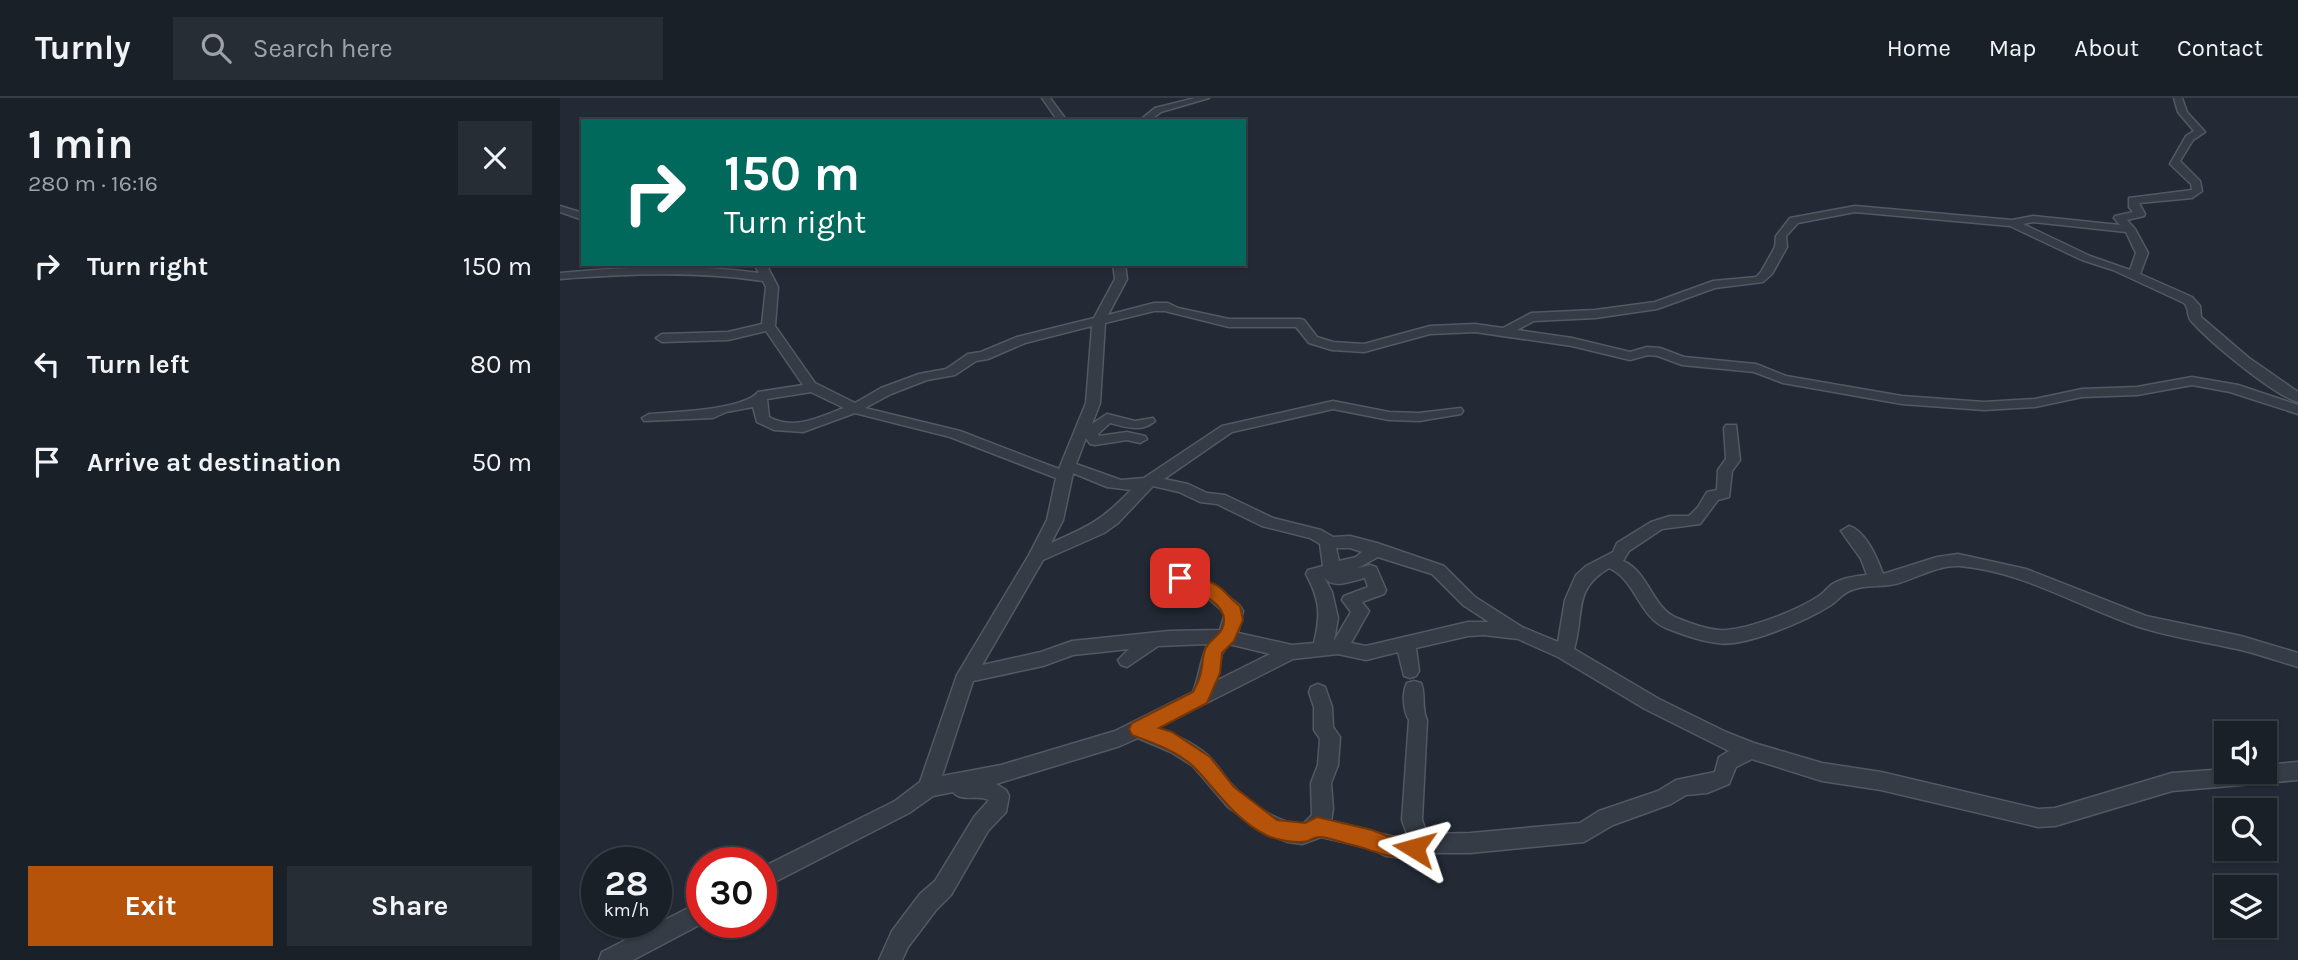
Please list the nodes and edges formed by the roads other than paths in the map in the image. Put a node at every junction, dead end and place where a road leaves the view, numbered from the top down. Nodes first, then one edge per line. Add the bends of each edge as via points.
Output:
1 (1046, 98) edge
2 (1205, 98) edge
3 (2178, 98) edge
4 (1062, 119) edge
5 (1146, 119) edge
6 (560, 209) edge
7 (581, 216) edge
8 (2012, 223) junction
9 (2130, 229) junction
10 (761, 266) edge
11 (1118, 266) edge
12 (560, 276) edge
13 (2134, 276) junction
14 (768, 278) junction
15 (1099, 320) junction
16 (769, 326) junction
17 (1505, 332) junction
18 (662, 338) dead end
19 (810, 386) junction
20 (2298, 398) edge
21 (760, 401) junction
22 (855, 408) junction
23 (2298, 410) edge
24 (1456, 411) dead end
25 (713, 414) junction
26 (649, 418) dead end
27 (1148, 421) dead end
28 (702, 426) dead end
29 (1731, 428) dead end
30 (1086, 431) junction
31 (1140, 439) dead end
32 (1066, 471) junction
33 (1152, 481) junction
34 (1849, 531) dead end
35 (1330, 543) junction
36 (1377, 549) junction
37 (1037, 556) junction
38 (1608, 561) junction
39 (1332, 569) junction
40 (1180, 578) dead end
41 (1877, 580) junction
42 (1521, 633) junction
43 (1228, 636) junction
44 (1160, 639) junction
45 (1406, 643) junction
46 (1331, 647) junction
47 (1293, 652) junction
48 (1564, 652) junction
49 (1126, 660) dead end
50 (2298, 660) edge
51 (965, 675) junction
52 (1318, 692) dead end
53 (1200, 698) junction
54 (1138, 729) junction
55 (1752, 751) junction
56 (2298, 771) edge
57 (928, 788) junction
58 (1317, 827) junction
59 (1414, 848) junction
60 (777, 871) edge
61 (686, 920) edge
62 (610, 960) edge
63 (890, 960) edge

1 - 4 street
2 - 5 street via 1158,110
3 - 9 street via 2179,106 2200,132 2189,138 2175,164 2196,183 2197,191 2183,198 2133,200 2140,214 2119,218
6 - 7 street
8 - 9 street via 2033,219
8 - 13 street
8 - 17 street via 1855,209 1817,214 1794,220 1759,279 1713,285 1657,305 1531,317
9 - 13 street via 2142,253
10 - 14 street
11 - 15 street via 1121,279
12 - 14 street via 725,272
13 - 20 street via 2188,300 2195,318 2258,373
14 - 16 street via 772,287
15 - 17 street via 1168,307 1229,323 1300,323 1313,340 1364,348 1430,330
15 - 22 street via 973,357 950,372 887,391
15 - 30 street via 1093,403
16 - 18 street via 728,336
16 - 19 street
17 - 23 street via 1630,356 1660,352 1682,361 1756,368 1783,379 1902,400 1984,406 2192,381 2232,388
19 - 21 street via 763,395
19 - 22 street
21 - 22 street via 762,419 774,426 803,428
21 - 25 street
22 - 32 street via 955,433
24 - 33 street via 1389,416 1333,405 1299,404 1227,429
25 - 26 street
25 - 28 street
27 - 30 street via 1136,425 1107,418
29 - 38 street via 1733,460 1725,470 1724,493 1712,496 1697,519 1670,521 1645,531
30 - 31 street via 1095,441 1127,436
30 - 32 street
32 - 33 street via 1084,469 1125,488
32 - 37 street via 1055,520
33 - 35 street via 1220,499 1268,522 1315,534
33 - 37 street via 1098,529
34 - 41 street via 1869,557
35 - 36 street via 1350,542
35 - 39 street
36 - 39 street via 1361,561
36 - 42 street via 1438,570 1469,601
37 - 51 street
38 - 41 street via 1622,567 1639,584 1655,611 1669,622 1718,637 1759,629 1826,600 1837,589
38 - 48 street via 1590,570 1575,588 1572,634
39 - 46 street via 1314,574 1324,592
39 - 46 street via 1334,579 1370,571 1378,590 1350,600 1360,611
40 - 43 street via 1206,587 1234,611
41 - 50 street via 1893,579 1937,562 1972,561 2020,573 2145,622
42 - 45 street via 1468,629
42 - 48 street
43 - 44 street
43 - 47 street
43 - 53 street via 1213,651
44 - 49 street
44 - 51 street via 1072,648 1043,659
45 - 46 street via 1366,653
45 - 59 street via 1418,720
46 - 47 street
47 - 53 street
48 - 55 street via 1651,704
51 - 57 street
52 - 58 street via 1324,730 1330,737 1321,778 1324,811
53 - 54 street
54 - 57 street via 1001,774
54 - 58 street via 1191,754 1227,793 1274,829 1306,832
55 - 56 street via 1822,772 2038,818 2172,782
55 - 59 street via 1726,763 1722,778 1683,786 1584,832
57 - 60 street via 902,807
57 - 63 street via 988,789 999,796 999,806 981,824 943,888 900,939
58 - 59 street via 1385,846
61 - 62 street

